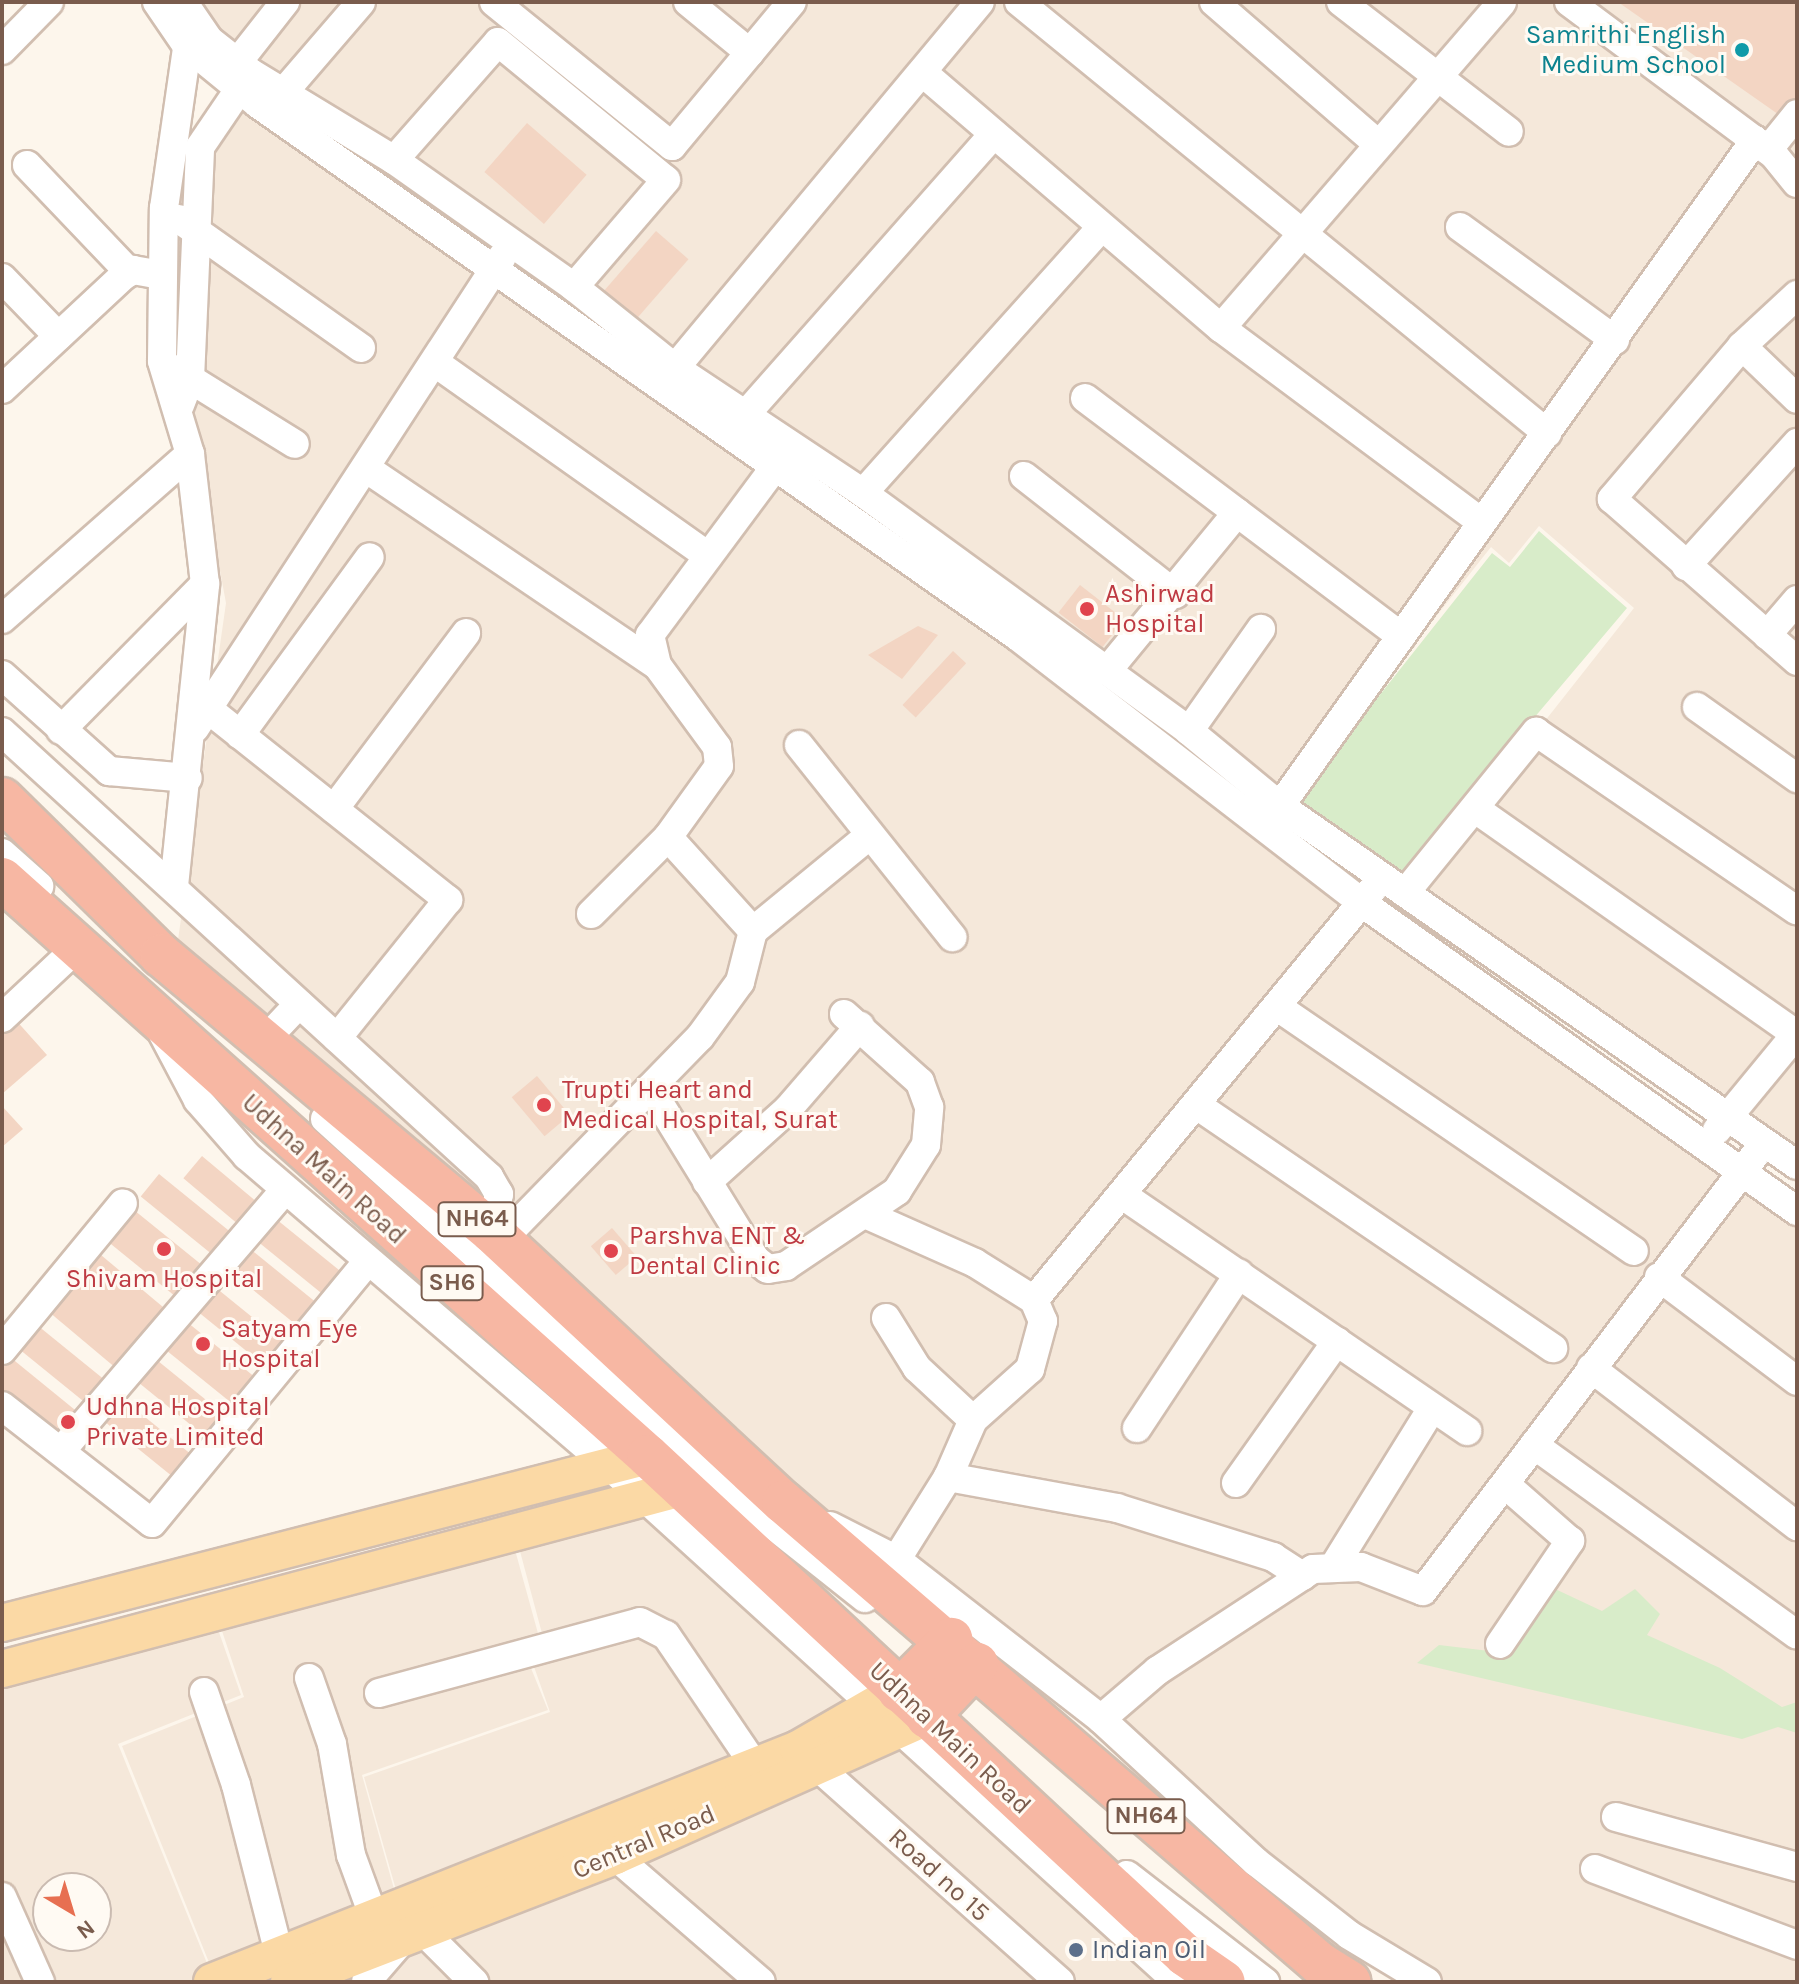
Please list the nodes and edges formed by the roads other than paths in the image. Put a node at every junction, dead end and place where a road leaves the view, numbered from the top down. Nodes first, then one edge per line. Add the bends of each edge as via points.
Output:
1 (49, 2) edge
2 (157, 2) edge
3 (285, 2) edge
4 (361, 2) edge
5 (494, 2) edge
6 (688, 2) edge
7 (792, 2) edge
8 (980, 2) edge
9 (1019, 2) edge
10 (1214, 2) edge
11 (1341, 2) edge
12 (1502, 2) edge
13 (1569, 2) edge
14 (187, 10) edge
15 (187, 46) junction
16 (2, 50) edge
17 (750, 53) junction
18 (922, 72) junction
19 (242, 75) junction
20 (1434, 80) junction
21 (282, 94) junction
22 (1797, 114) edge
23 (1509, 132) dead end
24 (994, 134) junction
25 (1378, 144) junction
26 (1761, 145) junction
27 (394, 160) junction
28 (27, 165) dead end
29 (1797, 183) edge
30 (164, 208) junction
31 (191, 227) junction
32 (1460, 227) dead end
33 (1101, 228) junction
34 (1298, 234) junction
35 (511, 242) junction
36 (129, 272) junction
37 (493, 272) junction
38 (161, 275) junction
39 (2, 278) edge
40 (574, 287) junction
41 (1797, 295) edge
42 (1221, 328) junction
43 (58, 336) junction
44 (1615, 340) junction
45 (1742, 346) junction
46 (361, 348) dead end
47 (437, 364) junction
48 (675, 368) junction
49 (2, 389) edge
50 (185, 392) junction
51 (1085, 398) dead end
52 (1797, 399) edge
53 (746, 414) junction
54 (1547, 433) junction
55 (1797, 443) edge
56 (295, 444) dead end
57 (791, 446) junction
58 (190, 454) junction
59 (367, 469) junction
60 (772, 470) junction
61 (1024, 476) dead end
62 (863, 493) junction
63 (1237, 513) junction
64 (1481, 522) junction
65 (708, 556) junction
66 (370, 557) dead end
67 (1686, 566) junction
68 (205, 584) junction
69 (1175, 594) junction
70 (1797, 600) edge
71 (2, 619) edge
72 (1261, 629) dead end
73 (466, 633) dead end
74 (1767, 635) junction
75 (1401, 636) junction
76 (1797, 661) edge
77 (657, 665) junction
78 (1107, 671) junction
79 (2, 675) edge
80 (1697, 707) dead end
81 (200, 721) junction
82 (61, 730) junction
83 (1189, 731) junction
84 (2, 732) edge
85 (240, 735) junction
86 (799, 745) dead end
87 (188, 778) junction
88 (1797, 778) edge
89 (2, 799) edge
90 (1280, 806) junction
91 (334, 809) junction
92 (1477, 810) junction
93 (2, 825) edge
94 (870, 835) junction
95 (668, 837) junction
96 (2, 853) edge
97 (2, 879) edge
98 (1393, 885) junction
99 (174, 886) junction
100 (1362, 903) junction
101 (1797, 911) edge
102 (591, 914) dead end
103 (753, 931) junction
104 (952, 937) dead end
105 (79, 946) junction
106 (299, 1004) junction
107 (1279, 1008) junction
108 (153, 1016) junction
109 (2, 1018) edge
110 (1796, 1034) edge
111 (337, 1038) junction
112 (264, 1041) junction
113 (650, 1088) junction
114 (1198, 1106) junction
115 (1726, 1115) junction
116 (1765, 1140) junction
117 (1708, 1144) junction
118 (1797, 1165) edge
119 (1743, 1169) junction
120 (707, 1182) junction
121 (285, 1190) junction
122 (1124, 1196) junction
123 (123, 1203) dead end
124 (1797, 1211) edge
125 (865, 1214) junction
126 (1634, 1251) dead end
127 (480, 1258) junction
128 (367, 1262) junction
129 (1239, 1274) junction
130 (1659, 1277) junction
131 (1034, 1300) junction
132 (886, 1318) dead end
133 (1337, 1341) junction
134 (1553, 1348) dead end
135 (2, 1350) edge
136 (1591, 1368) junction
137 (1797, 1381) edge
138 (2, 1406) edge
139 (1432, 1408) junction
140 (973, 1420) junction
141 (1137, 1428) dead end
142 (1467, 1431) dead end
143 (1534, 1445) junction
144 (61, 1451) junction
145 (628, 1460) junction
146 (948, 1477) junction
147 (1236, 1483) dead end
148 (1505, 1484) junction
149 (662, 1492) junction
150 (1797, 1526) edge
151 (1336, 1563) junction
152 (889, 1571) junction
153 (1302, 1576) junction
154 (2, 1623) edge
155 (1797, 1635) edge
156 (1500, 1644) dead end
157 (2, 1669) edge
158 (309, 1678) dead end
159 (928, 1687) junction
160 (204, 1692) dead end
161 (379, 1693) dead end
162 (1101, 1719) junction
163 (755, 1766) junction
164 (819, 1768) junction
165 (1616, 1817) dead end
166 (603, 1845) junction
167 (1797, 1867) edge
168 (1595, 1869) dead end
169 (2, 1897) edge
170 (400, 1921) junction
171 (1797, 1945) edge
172 (296, 1973) edge
173 (40, 1982) edge
174 (212, 1982) edge
175 (366, 1982) edge
176 (474, 1982) edge
177 (761, 1982) edge
178 (1060, 1982) edge
179 (1178, 1982) edge
180 (1224, 1982) edge
181 (1265, 1982) edge
182 (1317, 1982) edge
183 (1350, 1982) edge
184 (1427, 1982) edge

1 - 16 street
2 - 15 street
3 - 19 street
4 - 21 street
5 - 17 street via 672,146
6 - 17 street
7 - 17 street
8 - 18 street
9 - 34 street
10 - 25 street
11 - 20 street
12 - 20 street
13 - 26 street
14 - 15 street
14 - 19 street
15 - 19 street
15 - 30 street
18 - 24 street
18 - 48 street
19 - 21 street
19 - 31 street via 200,147
19 - 37 street
20 - 23 street
20 - 25 street
21 - 27 street
22 - 26 street
24 - 33 street
24 - 53 street
25 - 34 street
26 - 29 street
26 - 44 street
27 - 35 street
27 - 40 street via 498,42 666,180
28 - 36 street
30 - 31 street
30 - 38 street
31 - 46 street
31 - 50 street
32 - 44 street
33 - 42 street
33 - 62 street
34 - 42 street
34 - 54 street
35 - 37 street
35 - 40 street
36 - 38 street
36 - 43 street
37 - 47 street
37 - 60 street
38 - 50 street via 162,361
39 - 43 street
40 - 48 street
41 - 45 street
42 - 64 street
43 - 49 street
44 - 54 street
45 - 52 street
45 - 67 street via 1612,499
47 - 59 street
47 - 65 street
48 - 53 street
50 - 56 street
50 - 58 street
51 - 63 street
53 - 57 street
54 - 64 street
55 - 67 street
57 - 60 street
57 - 62 street
58 - 68 street
58 - 71 street
59 - 77 street
59 - 81 street
60 - 65 street
60 - 100 street via 1017,636
61 - 69 street
62 - 78 street
63 - 69 street
63 - 75 street
64 - 75 street
65 - 77 street via 650,635
66 - 85 street
67 - 74 street
68 - 81 street
68 - 82 street
69 - 78 street
70 - 74 street
72 - 83 street
73 - 91 street
74 - 76 street
75 - 90 street
77 - 95 street via 721,757
78 - 83 street
79 - 82 street
80 - 88 street
81 - 85 street
81 - 87 street
82 - 87 street via 109,771
83 - 90 street
84 - 99 street
85 - 91 street
86 - 94 street
87 - 99 street
89 - 112 highway, NH64 via 161,955
90 - 98 street
91 - 111 street via 448,900
92 - 98 street
92 - 101 street via 1536,732
92 - 110 street
93 - 127 street via 160,975
94 - 103 street
94 - 104 street
95 - 102 street
95 - 103 street
96 - 127 street
97 - 105 highway, Udhna Main Road / SH6
98 - 100 street
98 - 115 street
99 - 106 street
100 - 107 street
100 - 117 street
103 - 113 street via 740,982
105 - 108 highway, Udhna Main Road / SH6
105 - 109 street
106 - 111 street
106 - 112 street
107 - 114 street
107 - 126 street
108 - 121 street via 212,1120
108 - 127 highway, Udhna Main Road / SH6
110 - 115 street
111 - 127 street via 489,1177 499,1194
112 - 127 highway, NH64
113 - 120 street
113 - 127 street
114 - 122 street
114 - 134 street
115 - 116 street
115 - 117 street
116 - 118 street
116 - 119 street
117 - 119 street
119 - 124 street
119 - 130 street
120 - 125 street via 768,1269 786,1266
120 - 125 street via 788,1109 852,1020 898,1055 929,1107 926,1145 897,1191
121 - 128 street
121 - 144 street
122 - 129 street
122 - 131 street
123 - 135 street
125 - 131 street via 975,1263
127 - 145 highway, Udhna Main Road / SH6
127 - 152 highway, NH64 via 783,1502
127 - 159 street
128 - 144 street via 159,1520 145,1521
128 - 145 street
129 - 133 street
129 - 141 street
130 - 136 street
130 - 137 street
131 - 140 street via 1043,1321 1030,1369
132 - 140 street via 917,1368
133 - 139 street
133 - 147 street
136 - 143 street
136 - 150 street
138 - 144 street
139 - 142 street
139 - 151 street
140 - 146 street
143 - 148 street
143 - 155 street
145 - 149 highway, Udhna Main Road / SH6
145 - 154 main road
146 - 152 street
146 - 153 street via 1117,1508 1273,1557
148 - 151 street via 1423,1591
148 - 156 street via 1570,1541
149 - 157 main road
149 - 159 highway, Udhna Main Road / SH6
151 - 153 street
152 - 159 highway, NH64
152 - 162 street
153 - 162 street via 1157,1671
158 - 170 street via 332,1744 351,1855
159 - 163 main road, Central Road
159 - 164 main road, Central Road
159 - 179 street
159 - 180 highway, Udhna Main Road / NH64 via 1185,1955
159 - 181 street via 1065,1823
159 - 182 street
159 - 183 highway, NH64
160 - 172 street
161 - 163 street via 640,1622 666,1635
162 - 184 street via 1256,1862 1349,1935
163 - 166 main road, Central Road
164 - 166 main road, Central Road
164 - 178 street, Road no 15
165 - 167 street
166 - 170 main road, Central Road
166 - 177 street
168 - 171 street
169 - 173 street
170 - 172 main road, Central Road
170 - 175 street
170 - 176 street
172 - 174 main road, Central Road

